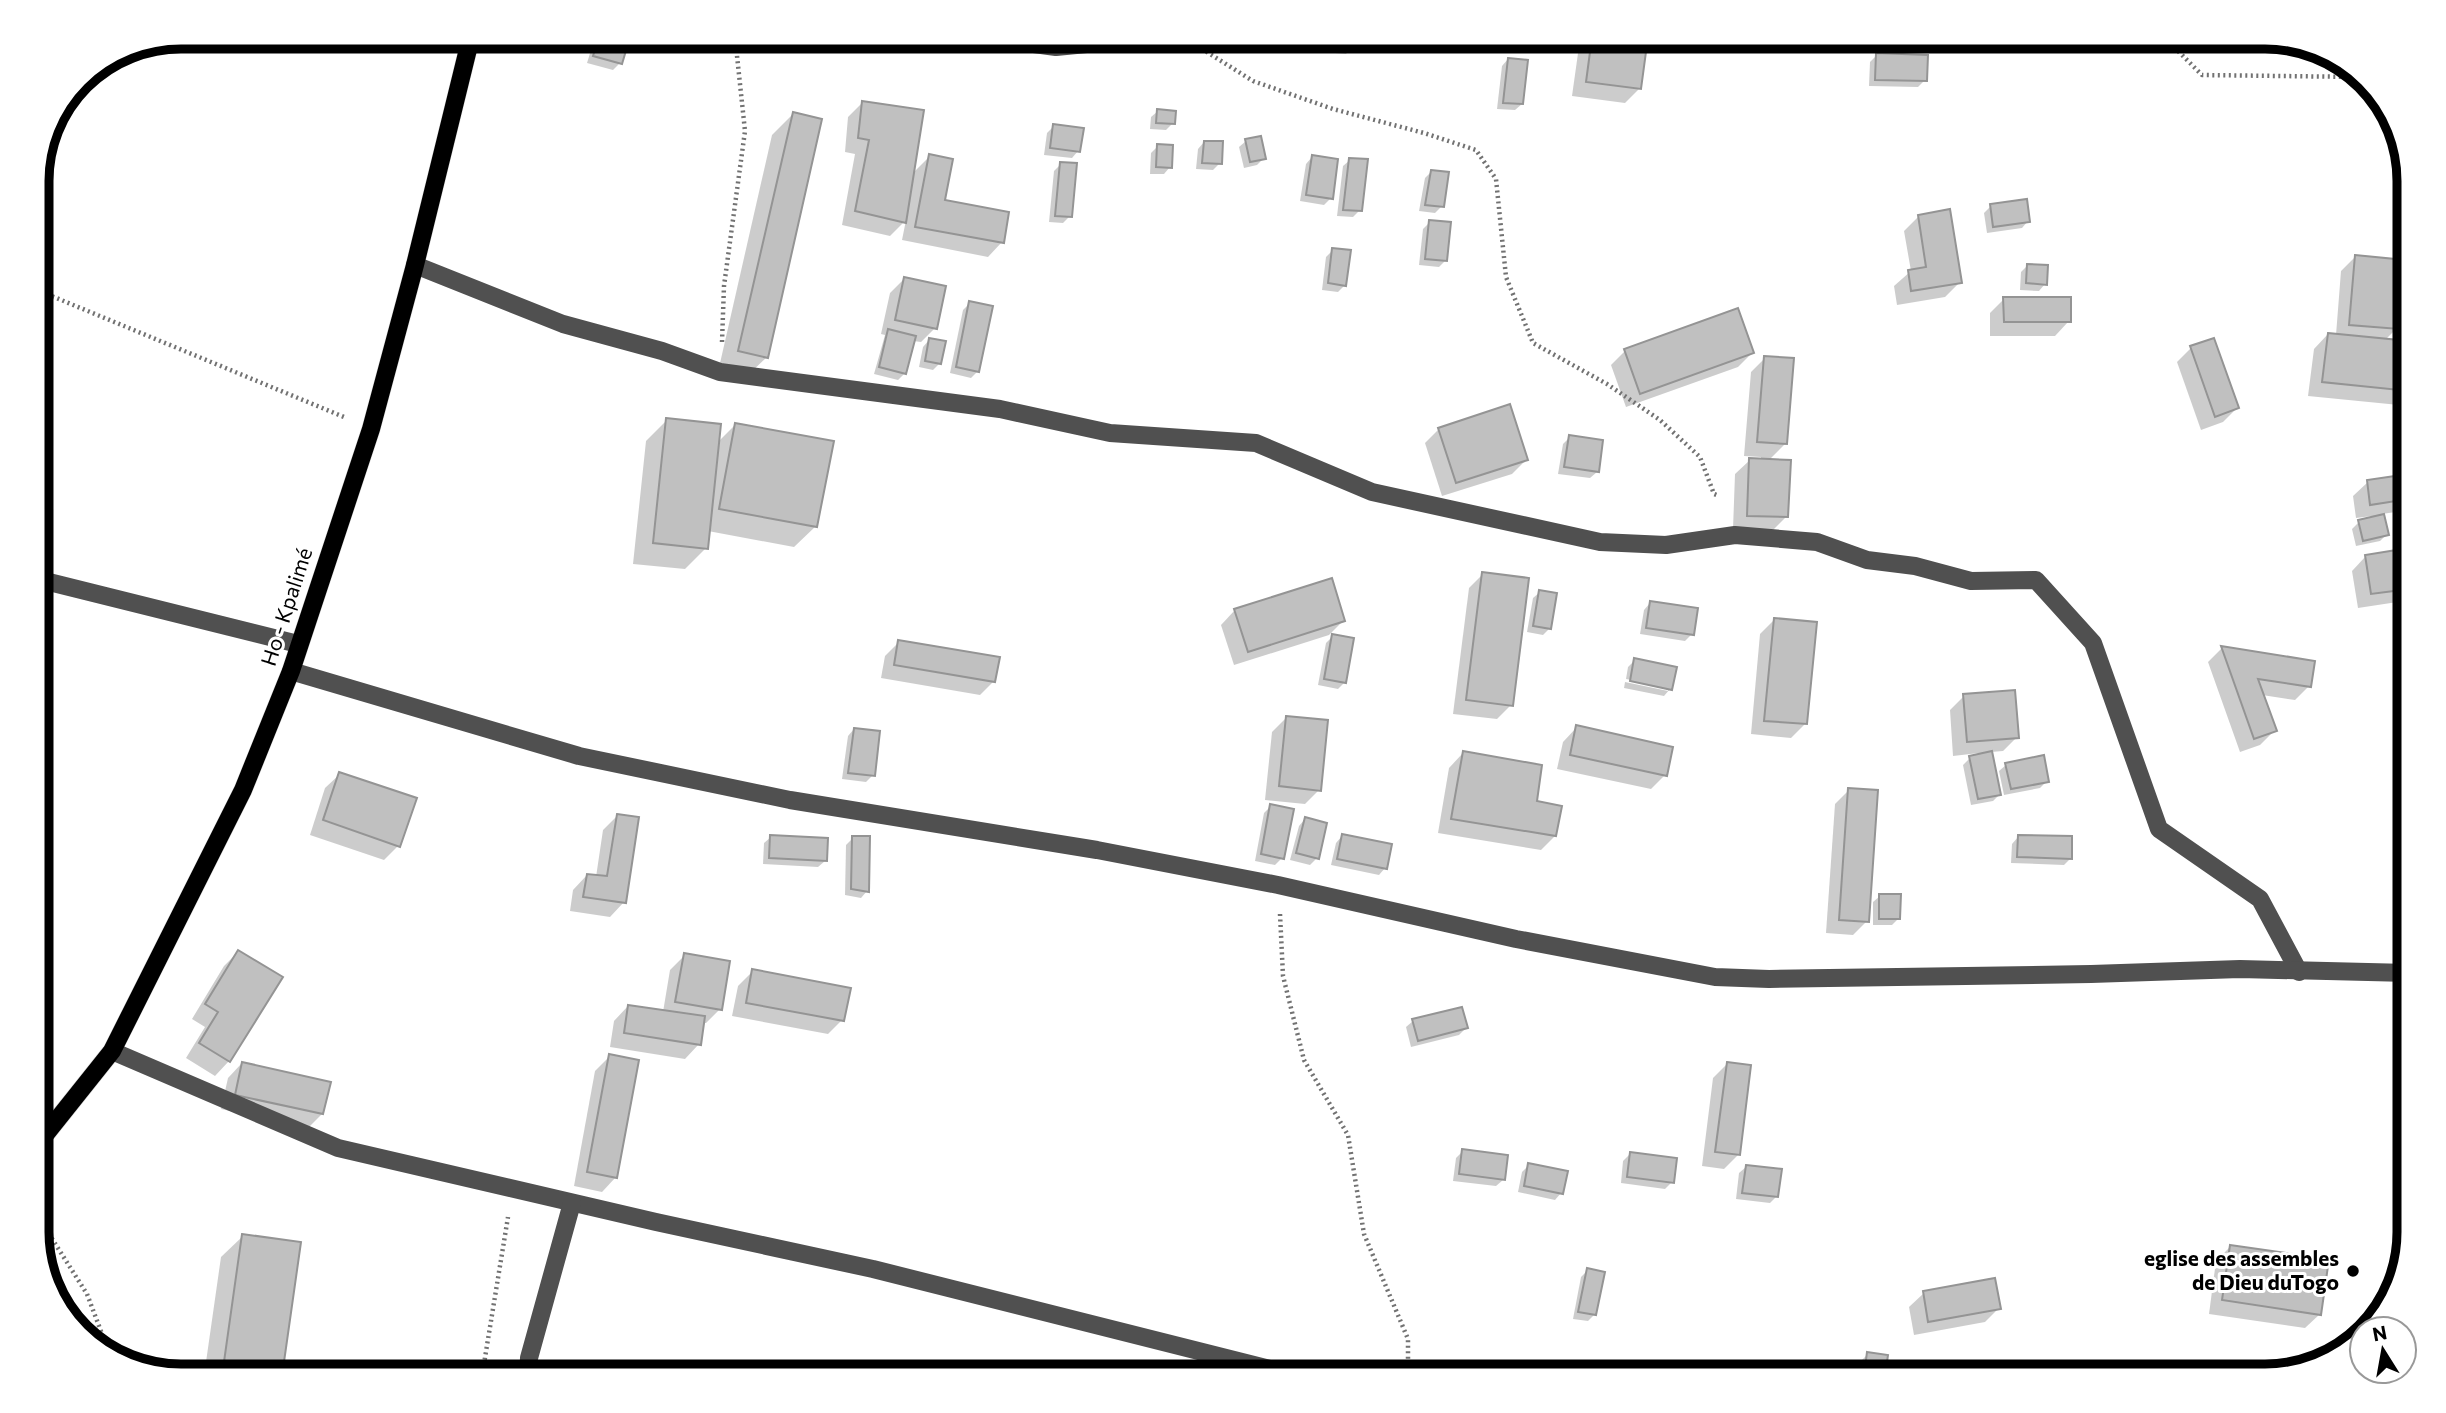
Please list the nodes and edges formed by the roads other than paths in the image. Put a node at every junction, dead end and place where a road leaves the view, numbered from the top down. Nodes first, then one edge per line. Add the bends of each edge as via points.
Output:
1 (468, 49) edge
2 (415, 265) junction
3 (49, 582) edge
4 (298, 644) junction
5 (291, 671) junction
6 (2299, 972) junction
7 (2397, 973) edge
8 (112, 1051) junction
9 (49, 1130) edge
10 (572, 1203) junction
11 (528, 1364) edge
12 (1229, 1364) edge

1 - 2 main road, Ho - Kpalimé
2 - 4 main road, Ho - Kpalimé via 370,429
2 - 6 street via 563,324 720,372 1000,409 1110,433 1256,443 1372,492 1600,541 1666,545 1735,535 1816,542 1867,560 1915,566 1971,581 2036,580 2093,643 2159,829 2260,899
3 - 4 street
4 - 5 main road, Ho - Kpalimé
5 - 6 street via 579,755 790,800 1278,885 1516,939 1715,977 2240,969
5 - 8 main road, Ho - Kpalimé via 243,790
6 - 7 street
8 - 9 main road, Ho - Kpalimé
8 - 10 street via 338,1148
10 - 11 street
10 - 12 street via 873,1269

